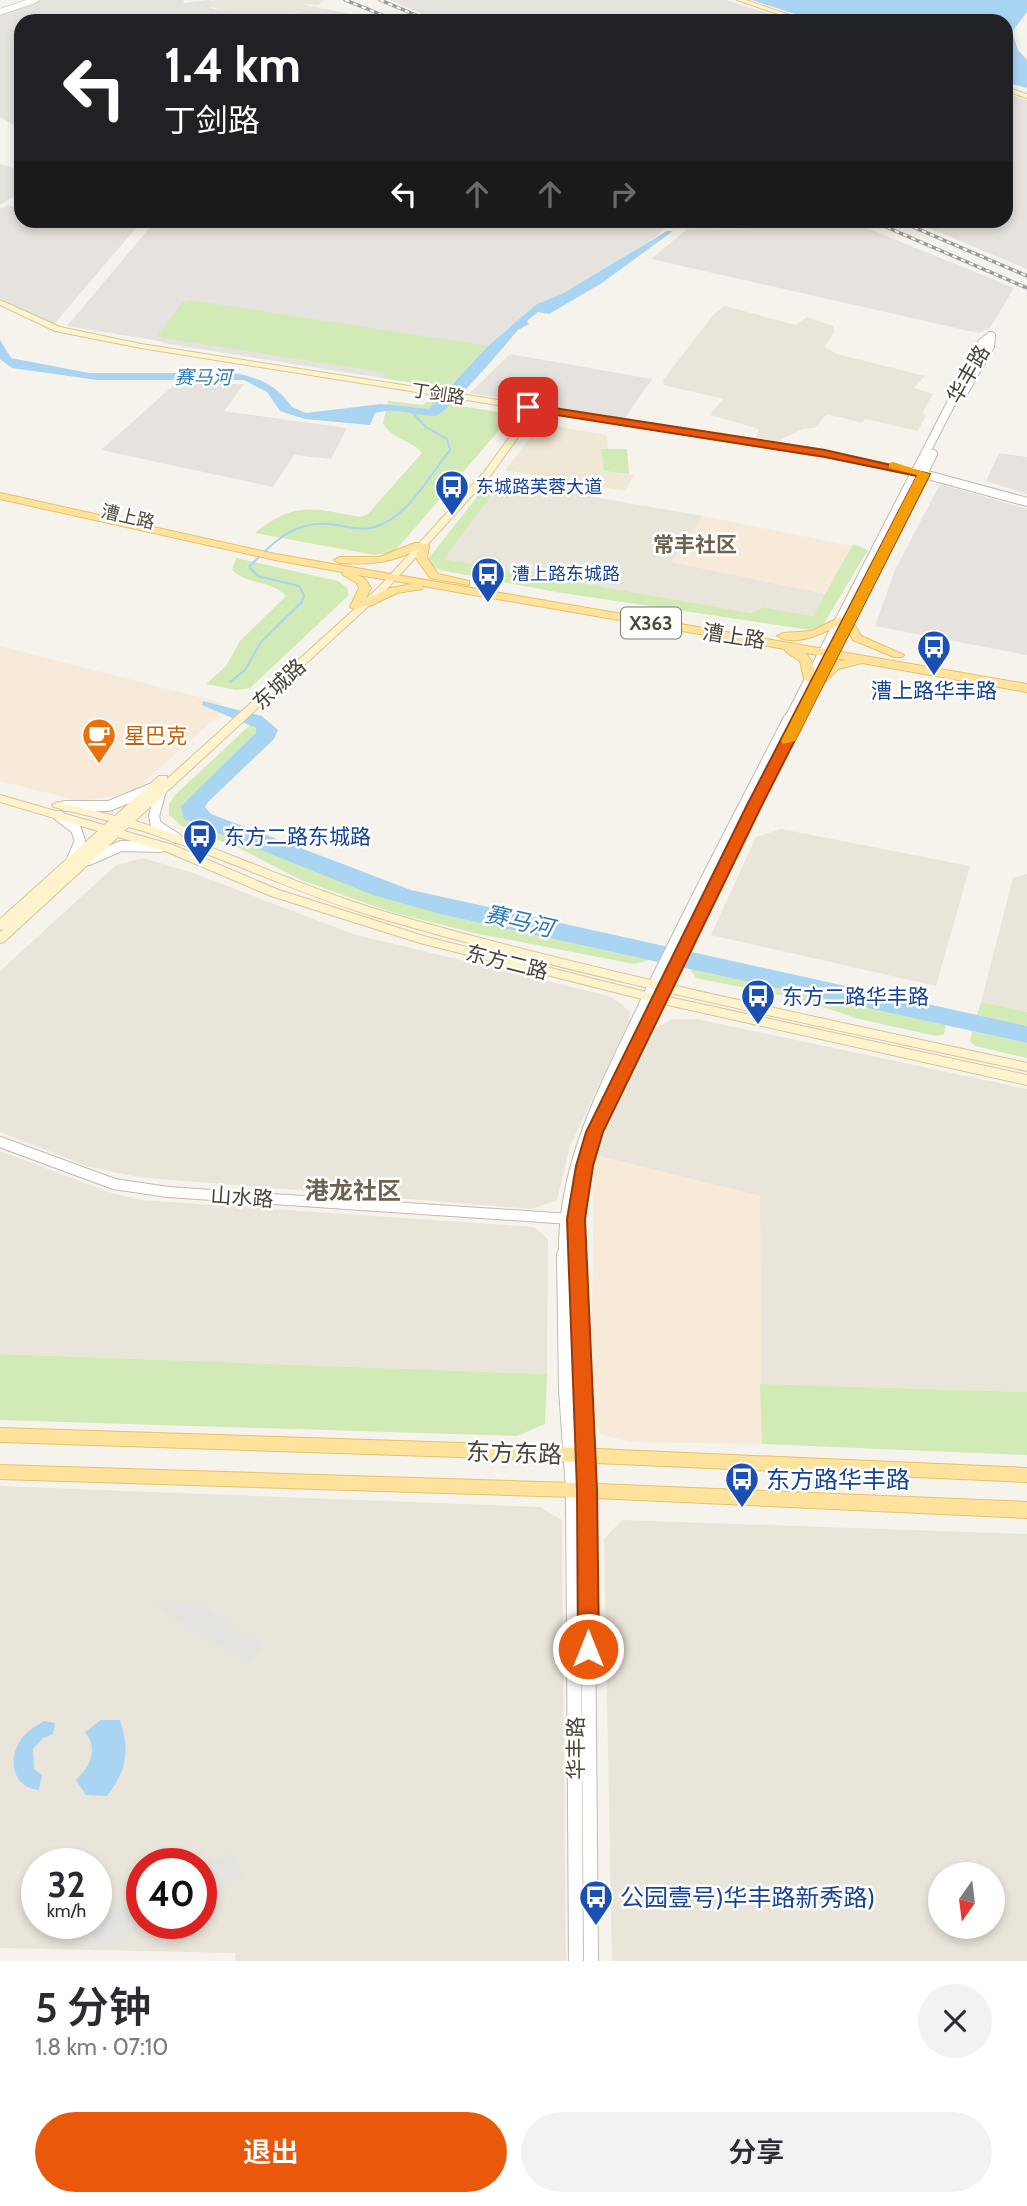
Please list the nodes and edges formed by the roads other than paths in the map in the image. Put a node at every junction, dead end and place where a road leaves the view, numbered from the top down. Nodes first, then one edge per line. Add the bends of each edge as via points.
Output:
1 (35, 0) edge
2 (733, 0) edge
3 (740, 0) edge
4 (0, 12) edge
5 (776, 14) edge
6 (783, 14) edge
7 (0, 302) edge
8 (0, 310) edge
9 (441, 397) junction
10 (461, 400) joint
11 (530, 410) junction
12 (919, 472) junction
13 (0, 488) edge
14 (0, 496) edge
15 (1027, 502) edge
16 (420, 546) junction
17 (252, 547) junction
18 (279, 553) junction
19 (340, 560) junction
20 (309, 562) junction
21 (393, 575) junction
22 (470, 584) junction
23 (443, 588) junction
24 (361, 605) junction
25 (845, 622) junction
26 (783, 636) junction
27 (751, 639) junction
28 (831, 648) junction
29 (898, 655) junction
30 (884, 662) junction
31 (815, 679) junction
32 (1027, 679) edge
33 (1027, 688) edge
34 (156, 789) junction
35 (0, 790) edge
36 (0, 798) edge
37 (60, 806) junction
38 (41, 808) junction
39 (118, 825) junction
40 (174, 843) junction
41 (77, 863) junction
42 (0, 926) edge
43 (0, 939) edge
44 (657, 993) junction
45 (1027, 1067) edge
46 (1027, 1080) edge
47 (0, 1142) edge
48 (570, 1219) junction
49 (0, 1435) edge
50 (577, 1455) junction
51 (0, 1472) edge
52 (1027, 1475) edge
53 (580, 1490) junction
54 (1027, 1510) edge
55 (576, 1961) edge
56 (591, 1961) edge

1 - 4 street
2 - 5 main road
3 - 6 main road
7 - 9 main road, 丁剑路 via 58,329
8 - 9 main road, 丁剑路 via 72,339
9 - 10 main road, 丁剑路
10 - 11 main road, 丁剑路
11 - 12 main road, 丁剑路
11 - 16 main road, 东城路 via 488,472
12 - 12 street, 华丰路 via 990,346 992,336 982,343
12 - 15 street, 丁剑路
12 - 25 street, 华丰路
13 - 17 main road, 漕上路 / X363
14 - 17 main road, 漕上路 / X363
16 - 19 main road via 383,561
16 - 21 main road, 东城路
16 - 22 main road via 421,558 434,576
17 - 18 main road, X363
18 - 19 main road, 漕上路 / X363
18 - 20 main road, 漕上路 / X363
19 - 21 main road, 漕上路 / X363
20 - 21 main road, 漕上路 / X363
20 - 24 main road via 360,581
21 - 22 main road, 漕上路 / X363
21 - 23 main road, 漕上路 / X363
21 - 24 main road, 东城路
22 - 26 main road, 漕上路 / X363
23 - 24 main road via 394,590
23 - 27 main road, 漕上路 / X363
24 - 34 main road, 东城路
25 - 26 main road via 814,634
25 - 28 street, 华丰路
25 - 29 main road via 857,638
26 - 28 main road, 漕上路 / X363
27 - 28 main road, 漕上路 / X363
27 - 31 main road via 804,656
28 - 29 main road, 漕上路 / X363
28 - 30 main road, 漕上路 / X363
28 - 31 street, 华丰路
29 - 32 main road, 漕上路 / X363
30 - 31 main road via 846,662
30 - 33 main road, 漕上路 / X363
31 - 44 street, 华丰路 via 676,969
31 - 44 street, 华丰路 via 673,944 662,966
34 - 37 street via 108,806
34 - 39 main road, 东城路
34 - 40 street via 156,825
35 - 37 main road, 东方二路
36 - 38 main road, 东方二路
37 - 39 main road, 东方二路
38 - 39 main road, 东方二路
38 - 41 street via 68,820 76,829 80,841
39 - 40 main road, 东方二路
39 - 41 main road, 东城路
40 - 41 street via 121,846
40 - 44 main road, 东方二路 via 379,914
41 - 42 main road, 东城路
41 - 43 main road, 东城路
44 - 45 main road, 东方二路
44 - 46 main road, 东方二路
44 - 48 street, 华丰路 via 585,1130
47 - 48 street, 山水路 via 114,1184 168,1192
48 - 50 street, 华丰路
49 - 50 main road, 东方东路
50 - 52 main road, 东方东路
50 - 53 street, 华丰路
51 - 53 main road, 东方东路
53 - 54 main road, 东方东路
53 - 55 street, 华丰路
53 - 56 street, 华丰路

